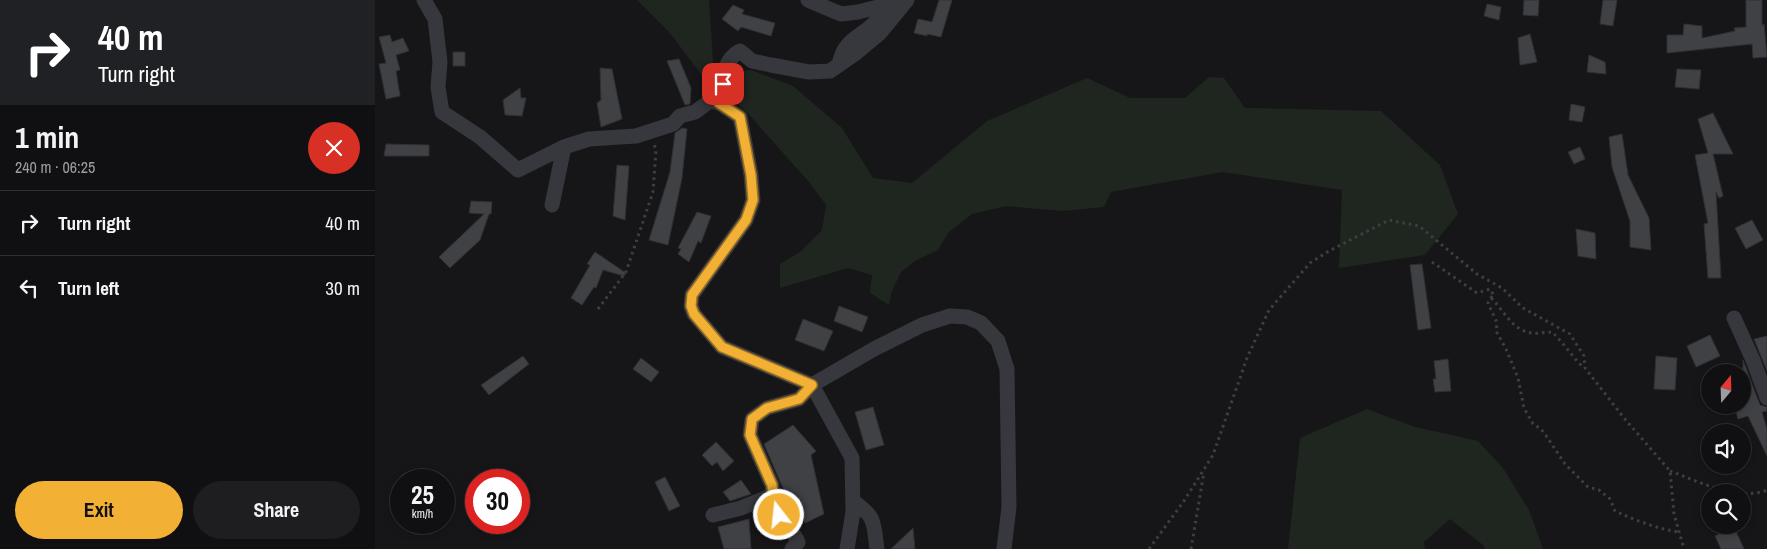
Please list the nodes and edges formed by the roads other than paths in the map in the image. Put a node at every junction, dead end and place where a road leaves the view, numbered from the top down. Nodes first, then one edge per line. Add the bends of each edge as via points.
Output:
1 (424, 0) edge
2 (808, 0) edge
3 (907, 0) edge
4 (892, 2) edge
5 (839, 64) junction
6 (719, 103) junction
7 (564, 147) junction
8 (552, 205) dead end
9 (1734, 318) dead end
10 (812, 385) junction
11 (1767, 398) edge
12 (773, 495) junction
13 (853, 501) junction
14 (713, 515) dead end
15 (793, 549) edge
16 (847, 549) edge
17 (877, 549) edge
18 (1004, 549) edge

1 - 7 street via 435,19 441,112 480,137 517,170
2 - 4 street via 841,14
3 - 5 street via 879,32
4 - 5 street via 874,25 852,39 841,53
5 - 6 street via 830,71 809,72 753,61 740,51 725,66
6 - 7 street via 710,101 695,112 680,116 673,124 636,136 589,139
6 - 10 street via 740,117 753,200 746,220 692,295 691,306 722,347
7 - 8 street
9 - 11 street
10 - 12 street via 799,399 767,408 752,419 750,435 772,485
10 - 13 street via 852,458
10 - 18 street via 922,325 950,316 967,317 981,323 998,341 1007,369 1009,507
12 - 14 street
12 - 15 street via 779,515 798,542
13 - 16 street
13 - 17 street via 869,512

